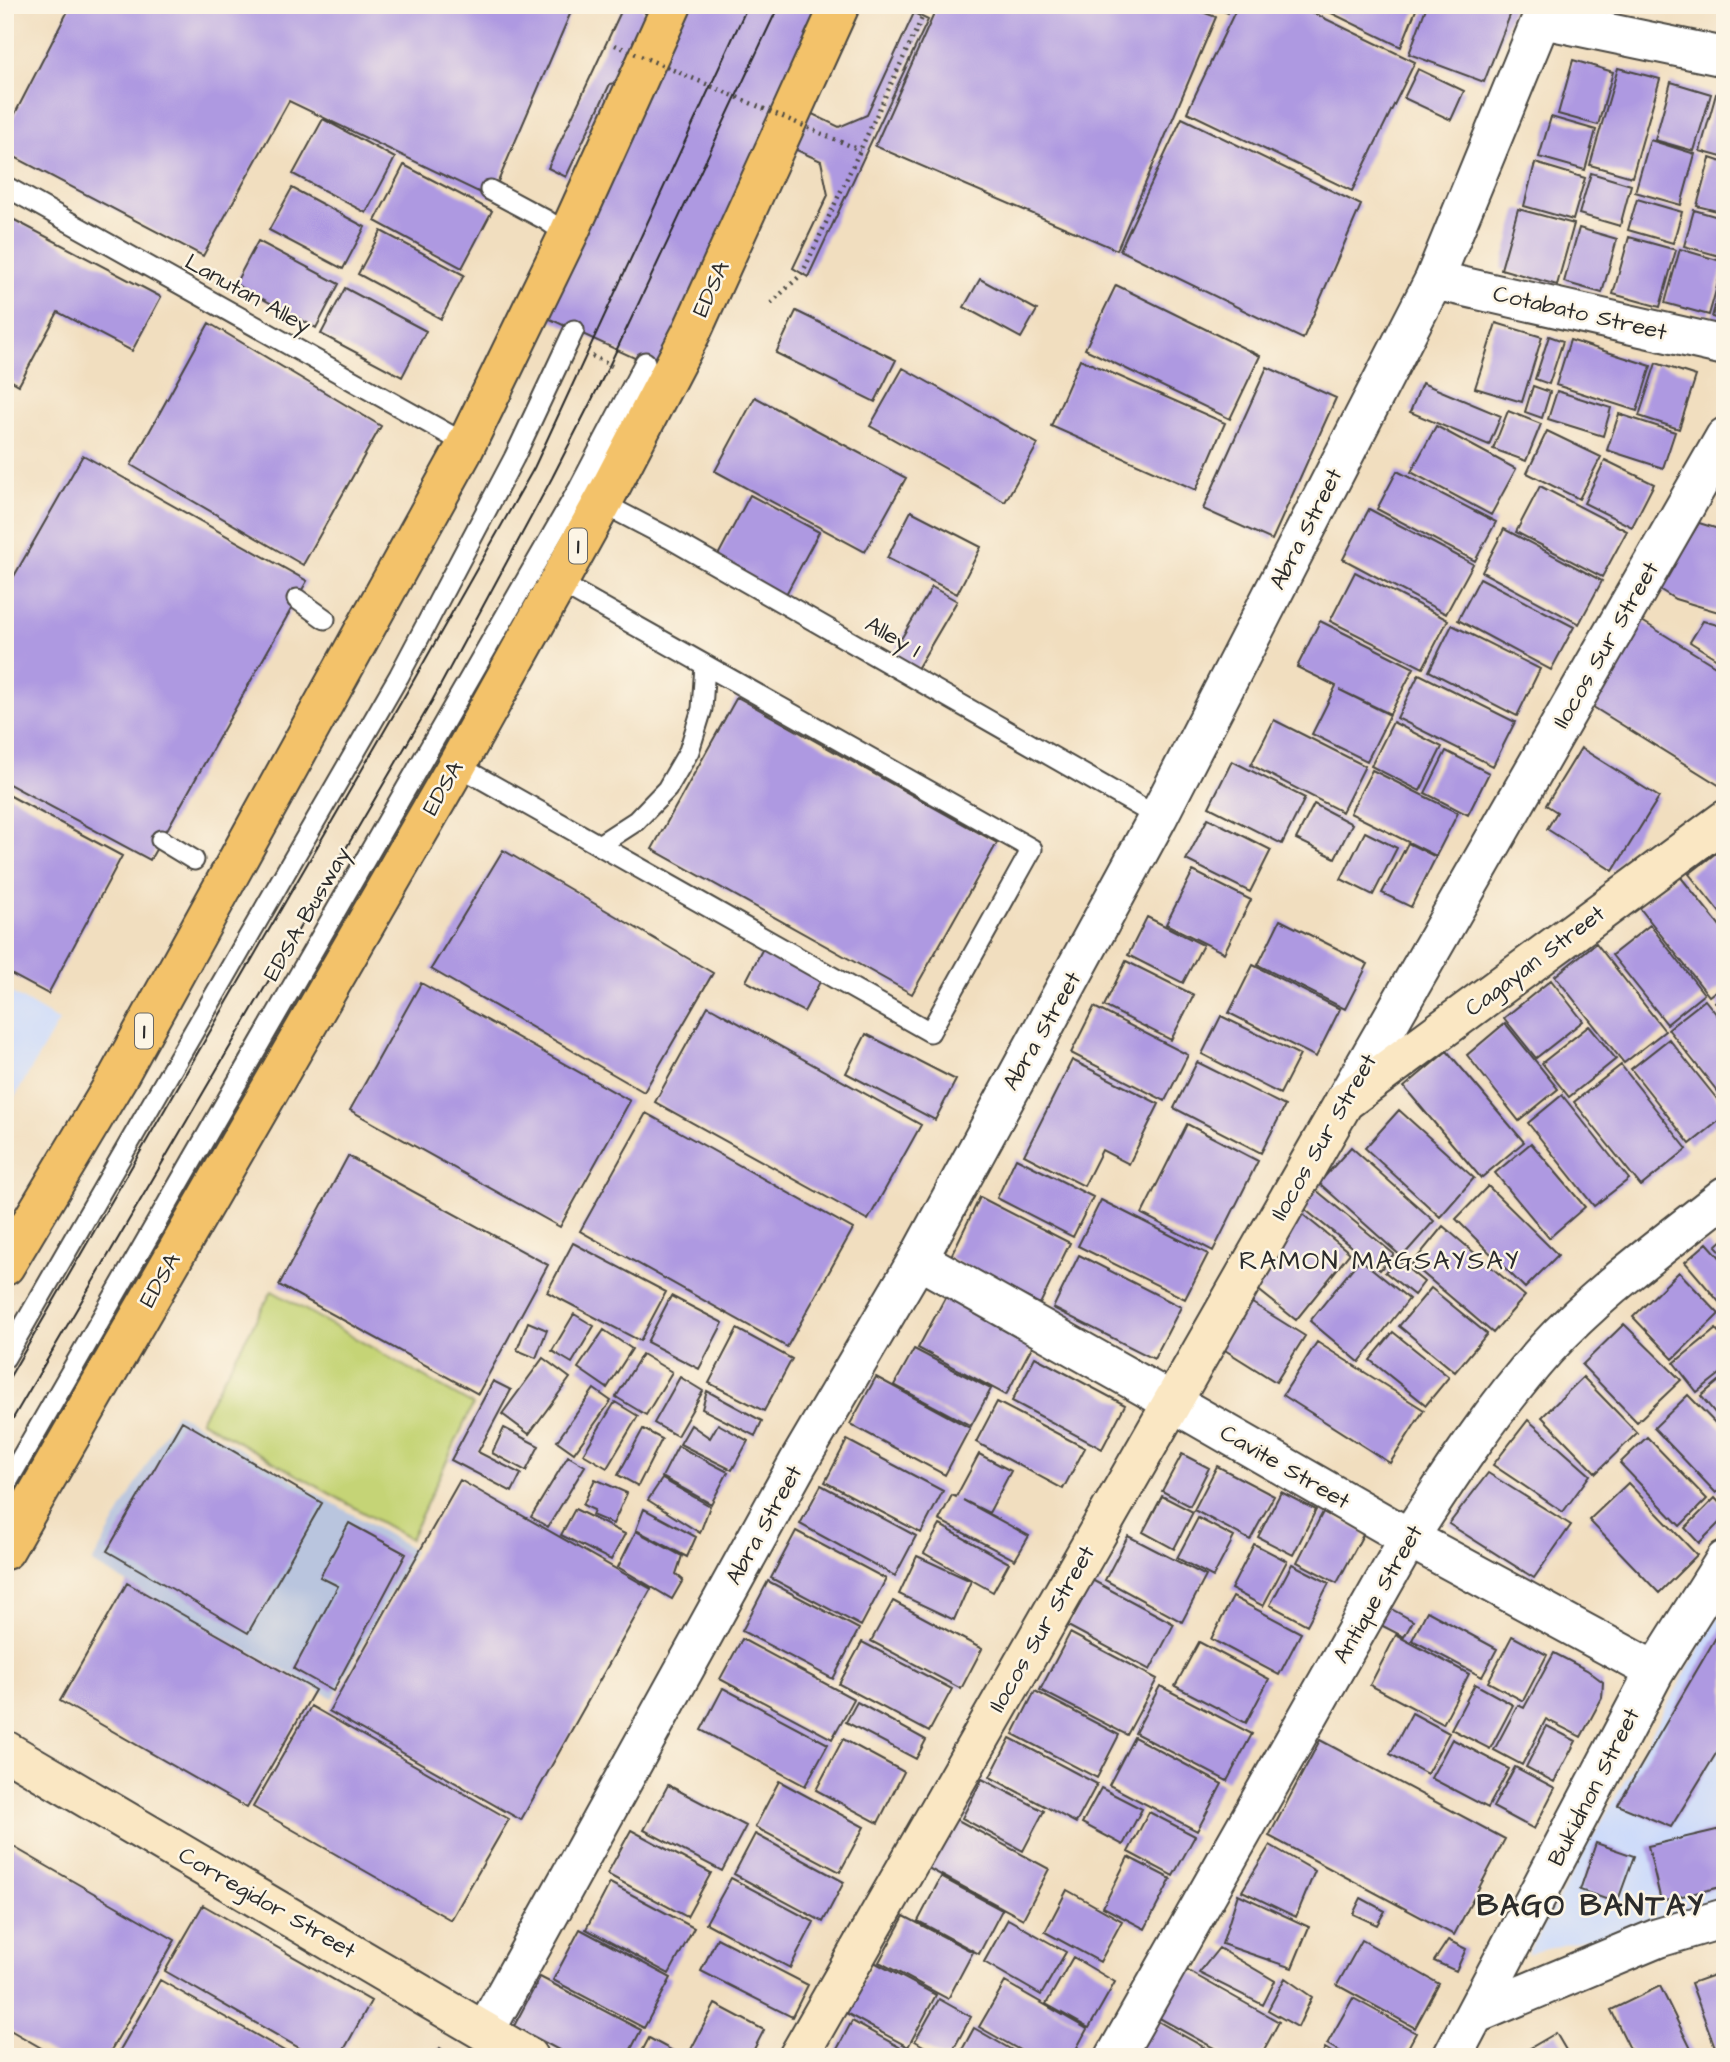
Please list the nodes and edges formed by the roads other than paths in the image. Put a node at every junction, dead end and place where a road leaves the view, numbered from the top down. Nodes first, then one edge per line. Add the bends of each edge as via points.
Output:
1 (673, 5) edge
2 (840, 5) edge
3 (1545, 12) edge
4 (1725, 57) edge
5 (5, 186) edge
6 (490, 190) dead end
7 (568, 235) junction
8 (1434, 280) junction
9 (242, 319) junction
10 (574, 330) dead end
11 (232, 337) dead end
12 (1725, 346) edge
13 (645, 362) dead end
14 (1725, 437) edge
15 (466, 444) junction
16 (602, 503) junction
17 (558, 582) junction
18 (297, 599) dead end
19 (325, 619) dead end
20 (705, 665) junction
21 (457, 765) junction
22 (1158, 817) junction
23 (1725, 820) edge
24 (161, 840) dead end
25 (599, 845) junction
26 (194, 860) dead end
27 (1344, 1102) junction
28 (1725, 1196) edge
29 (918, 1259) junction
30 (5, 1266) edge
31 (5, 1358) edge
32 (1172, 1402) junction
33 (5, 1486) edge
34 (1409, 1538) junction
35 (5, 1550) edge
36 (1725, 1560) edge
37 (1655, 1671) junction
38 (5, 1749) edge
39 (1725, 1918) edge
40 (1476, 2014) junction
41 (503, 2046) edge
42 (798, 2057) edge
43 (1115, 2057) edge
44 (1452, 2057) edge

1 - 7 highway, 1
2 - 16 highway, EDSA / 1 via 692,331
3 - 4 street
3 - 8 street, Abra Street
5 - 9 lane, Lanutan Alley
6 - 7 lane
7 - 15 highway, 1
8 - 12 street, Cotabato Street
8 - 22 street, Abra Street
9 - 11 lane
9 - 15 lane, Lanutan Alley
10 - 31 lane, EDSA Busway via 514,458 399,676
13 - 33 lane, EDSA Busway via 579,488
14 - 27 street, Ilocos Sur Street
15 - 30 highway, 1 via 118,1077
16 - 17 highway, EDSA / 1
16 - 22 lane, Alley I
17 - 20 lane
17 - 21 highway, EDSA / 1
18 - 19 lane
20 - 25 lane via 702,709 690,751 667,789 636,821
20 - 25 lane via 1032,849 930,1032
21 - 25 lane
21 - 35 highway, EDSA / 1
22 - 29 street, Abra Street
23 - 27 street, Cagayan Street
24 - 26 lane
27 - 32 street, Ilocos Sur Street
28 - 34 street, Antique Street via 1605,1293 1547,1348 1456,1465
29 - 32 street, Cavite Street
29 - 41 street, Abra Street via 798,1463
32 - 34 street, Cavite Street
32 - 42 street, Ilocos Sur Street
34 - 37 street, Cavite Street
34 - 43 street, Antique Street
36 - 37 street, Bukidnon Street
37 - 40 street, Bukidnon Street
38 - 41 street, Corregidor Street
39 - 40 street via 1658,1938
40 - 44 street, Bukidnon Street

